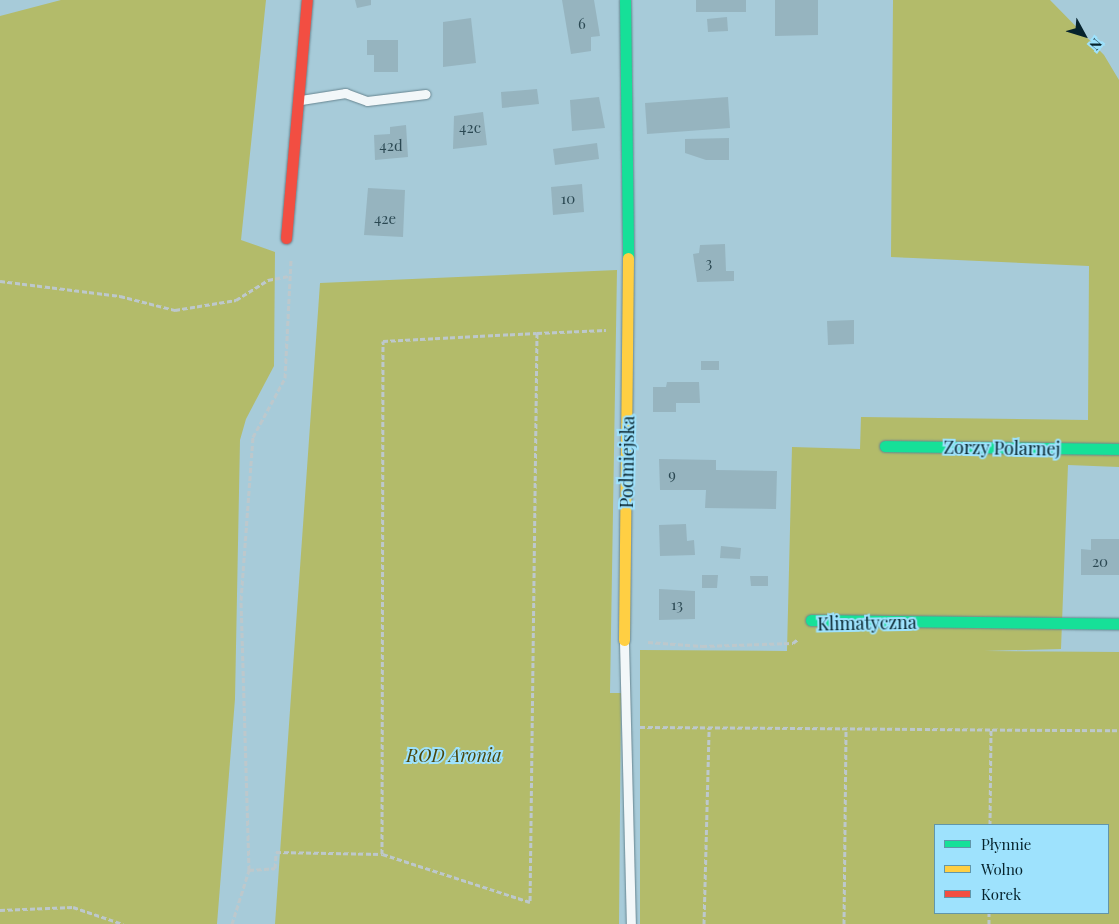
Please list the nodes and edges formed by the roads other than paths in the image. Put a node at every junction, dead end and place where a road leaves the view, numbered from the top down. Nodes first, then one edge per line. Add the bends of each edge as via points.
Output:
1 (307, 0) edge
2 (625, 0) edge
3 (426, 94) dead end
4 (298, 100) junction
5 (286, 238) road end
6 (885, 446) dead end
7 (1119, 449) edge
8 (812, 620) road end
9 (1119, 624) edge
10 (624, 640) joint
11 (631, 924) edge

1 - 4 street
2 - 10 street, Podmiejska via 629,328
3 - 4 lane via 367,101 345,93
4 - 5 street
6 - 7 street, Zorzy Polarnej
8 - 9 street, Klimatyczna
10 - 11 lane, Podmiejska via 630,726

